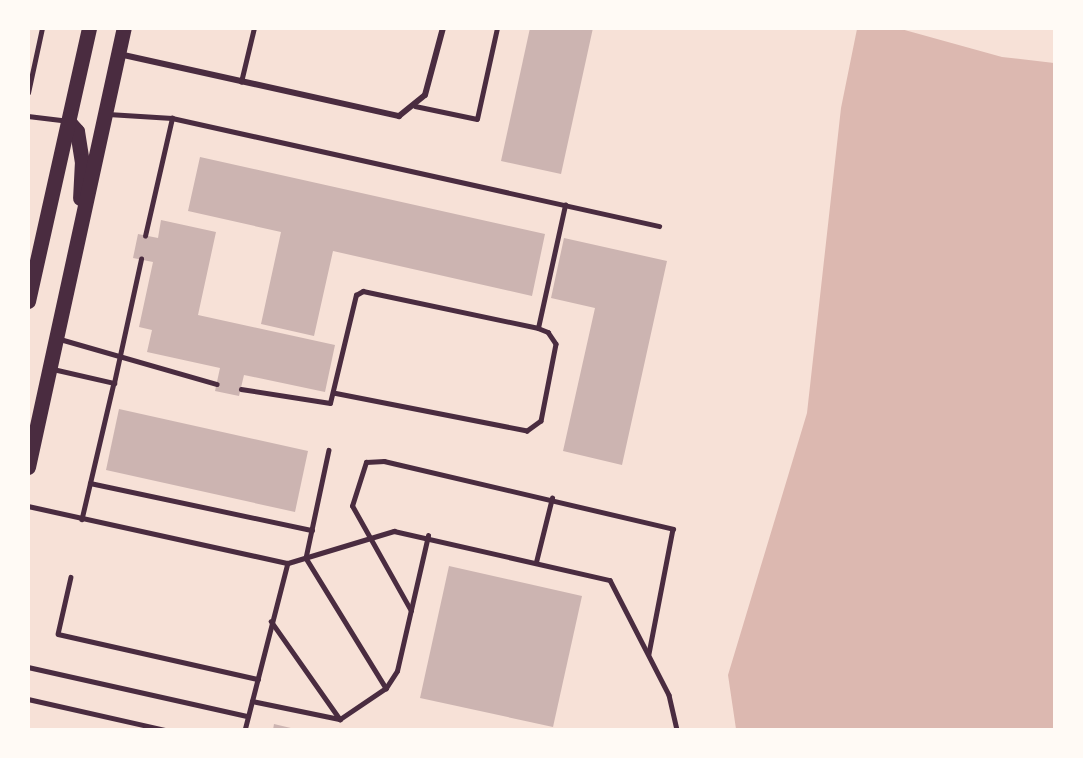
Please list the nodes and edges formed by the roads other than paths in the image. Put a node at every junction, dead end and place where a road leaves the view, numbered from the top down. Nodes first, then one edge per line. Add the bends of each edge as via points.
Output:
1 (42, 28) edge
2 (89, 28) edge
3 (124, 28) edge
4 (254, 28) edge
5 (442, 28) edge
6 (497, 28) edge
7 (119, 54) junction
8 (241, 82) junction
9 (28, 93) edge
10 (412, 108) junction
11 (105, 114) junction
12 (28, 116) edge
13 (172, 118) junction
14 (68, 121) junction
15 (565, 205) junction
16 (659, 226) dead end
17 (146, 236) dead end
18 (77, 252) junction
19 (141, 260) dead end
20 (28, 301) edge
21 (538, 328) junction
22 (57, 338) junction
23 (119, 355) junction
24 (51, 368) junction
25 (114, 383) junction
26 (217, 384) dead end
27 (241, 389) dead end
28 (334, 393) junction
29 (329, 450) dead end
30 (28, 466) edge
31 (90, 483) junction
32 (552, 498) junction
33 (28, 506) edge
34 (82, 519) junction
35 (312, 530) junction
36 (428, 536) junction
37 (371, 537) junction
38 (306, 558) junction
39 (536, 562) junction
40 (288, 563) junction
41 (71, 577) dead end
42 (411, 611) junction
43 (271, 621) junction
44 (649, 654) junction
45 (28, 667) edge
46 (258, 680) junction
47 (386, 688) junction
48 (28, 699) edge
49 (252, 701) junction
50 (248, 716) junction
51 (340, 719) junction
52 (166, 729) edge
53 (245, 729) edge
54 (677, 729) edge

1 - 9 lane
2 - 14 main road
3 - 7 main road
4 - 8 lane
5 - 10 street via 430,82
6 - 10 lane via 477,119
7 - 8 street
7 - 11 main road
8 - 10 street via 385,116
11 - 13 lane
11 - 18 main road
12 - 14 lane
13 - 15 lane
13 - 17 lane
14 - 18 main road via 77,131 82,161
14 - 20 main road
15 - 16 lane
15 - 21 lane
18 - 22 main road
19 - 23 lane
21 - 28 lane via 363,291 356,295
21 - 28 lane via 548,332 556,344 541,421 527,431
22 - 23 lane
22 - 24 main road
23 - 25 lane
23 - 26 lane
24 - 25 lane
24 - 30 main road
25 - 31 lane
27 - 28 lane via 326,405
29 - 35 lane
31 - 34 lane
31 - 35 lane
32 - 37 lane via 384,460 366,462 352,506
32 - 39 lane
32 - 44 lane via 673,529
33 - 34 lane
34 - 40 lane
35 - 38 lane
36 - 37 lane via 394,531
36 - 39 lane
36 - 42 lane
37 - 38 lane
37 - 42 lane
38 - 40 lane
38 - 47 lane
39 - 44 lane via 610,580
40 - 43 lane
41 - 46 lane via 58,634
42 - 47 lane via 397,671
43 - 46 lane
43 - 51 lane
44 - 54 lane via 669,695
45 - 50 lane
46 - 49 lane
47 - 51 lane
48 - 52 lane
49 - 50 lane
49 - 51 lane
50 - 53 lane

